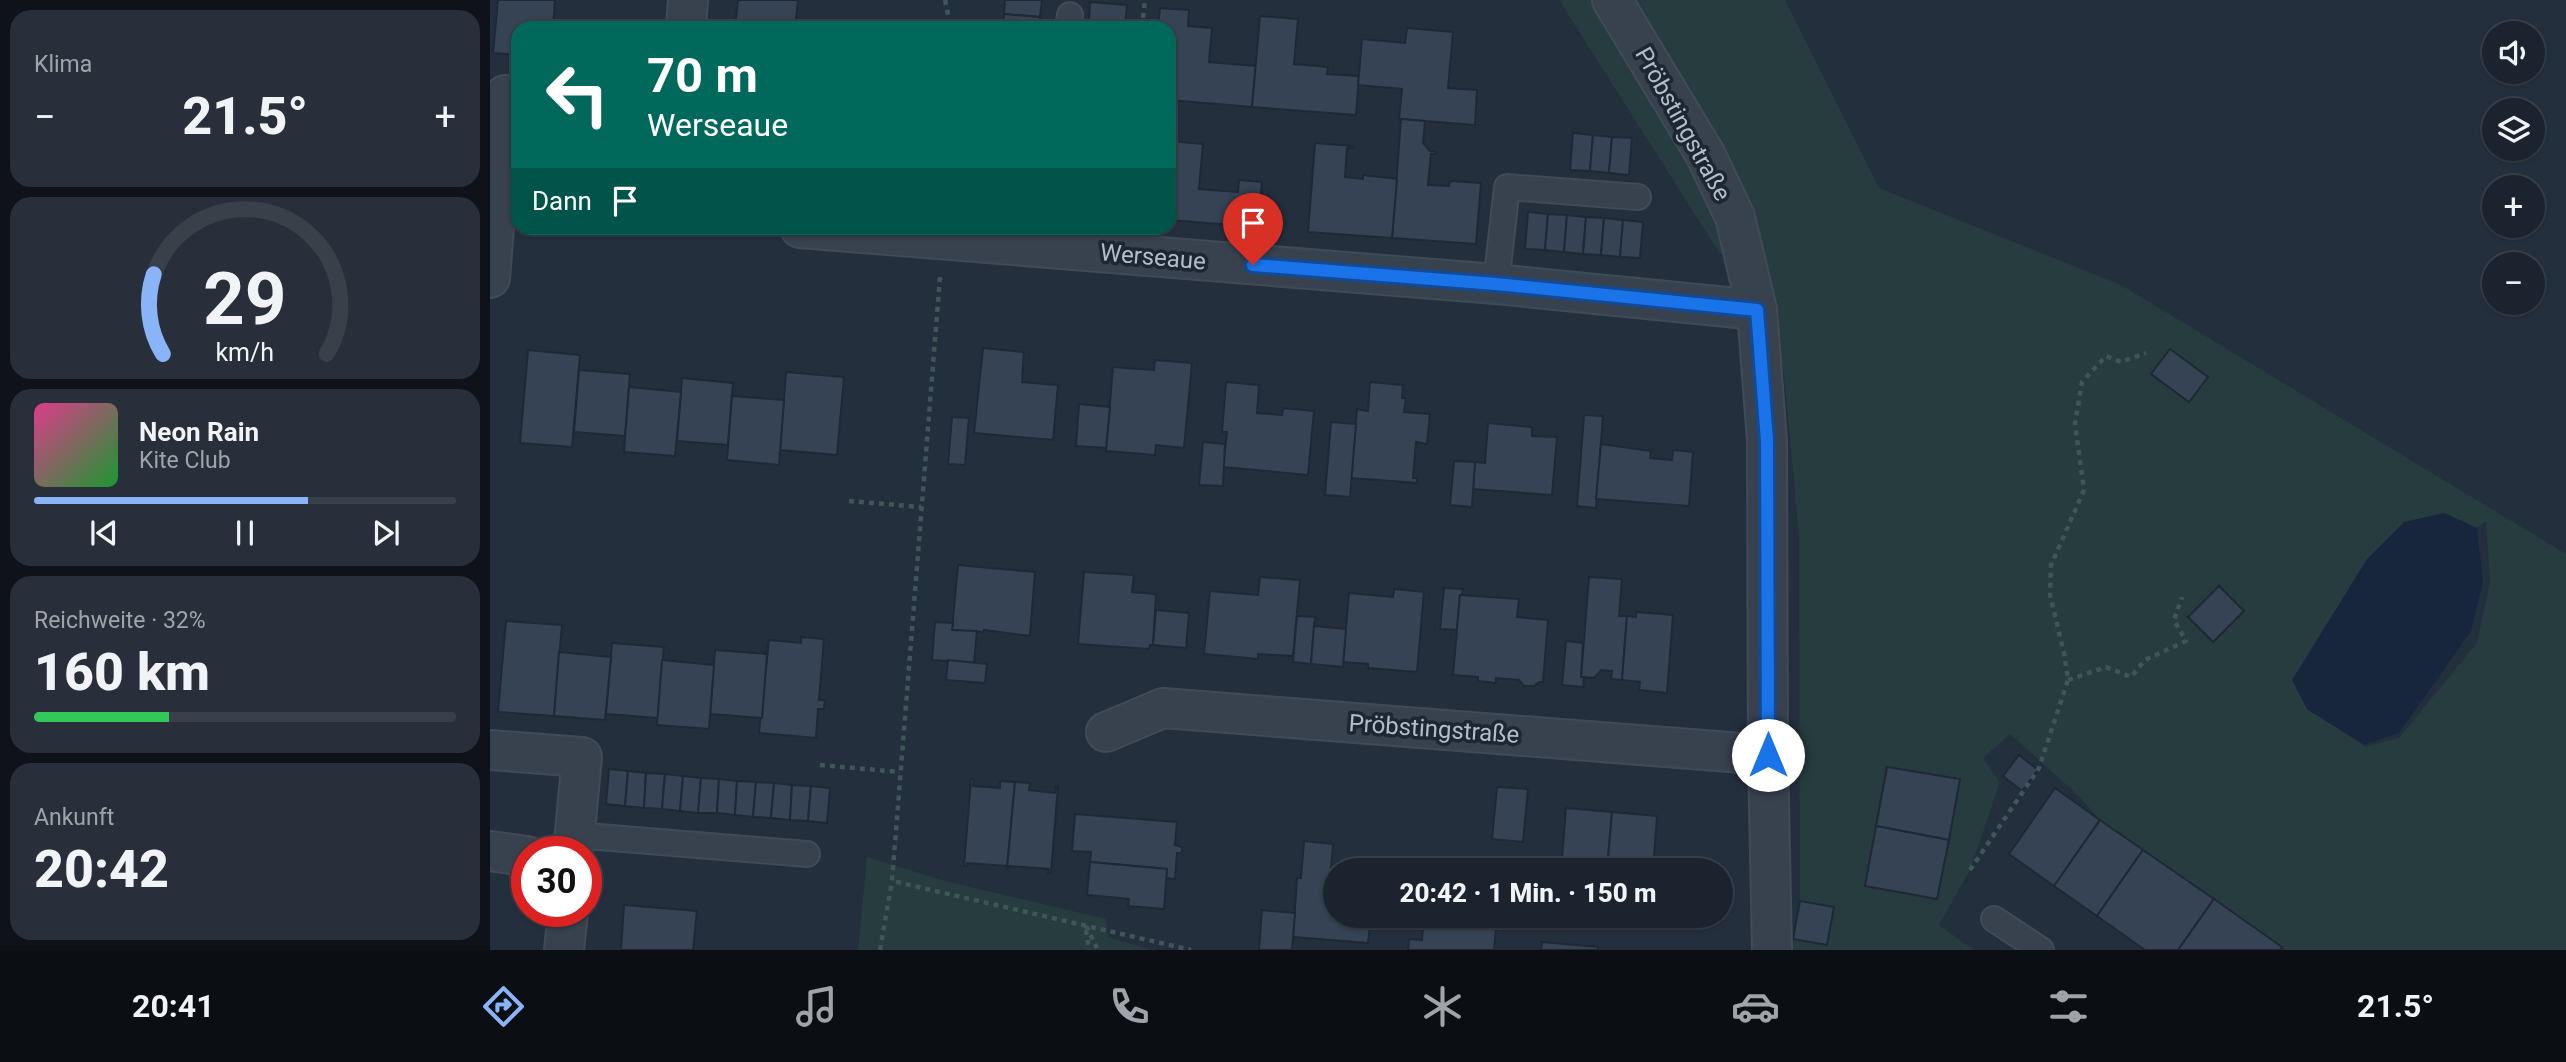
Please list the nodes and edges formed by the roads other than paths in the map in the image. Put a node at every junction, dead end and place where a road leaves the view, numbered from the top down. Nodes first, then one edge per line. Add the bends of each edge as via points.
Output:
1 (688, 0) edge
2 (1612, 0) edge
3 (686, 21) edge
4 (511, 95) edge
5 (1638, 197) dead end
6 (507, 203) edge
7 (891, 235) edge
8 (1048, 238) edge
9 (490, 278) edge
10 (1496, 284) junction
11 (1757, 310) junction
12 (1106, 732) dead end
13 (490, 750) edge
14 (1768, 755) junction
15 (575, 836) edge
16 (602, 844) edge
17 (490, 851) edge
18 (511, 854) edge
19 (807, 854) dead end
20 (1994, 919) dead end
21 (566, 927) edge
22 (564, 950) edge
23 (1772, 950) edge
24 (2041, 950) edge

1 - 3 street
2 - 11 street, Pröbstingstraße via 1705,153 1735,218
4 - 6 street via 505,95
5 - 10 lane via 1507,187
6 - 9 street
7 - 8 street, Werseaue
8 - 10 street, Werseaue
10 - 11 street, Werseaue
11 - 14 street, Pröbstingstraße via 1767,441
12 - 14 street, Pröbstingstraße via 1163,708
13 - 15 street via 582,757
14 - 23 street, Pröbstingstraße
16 - 19 lane
17 - 18 street
20 - 24 lane
21 - 22 street

